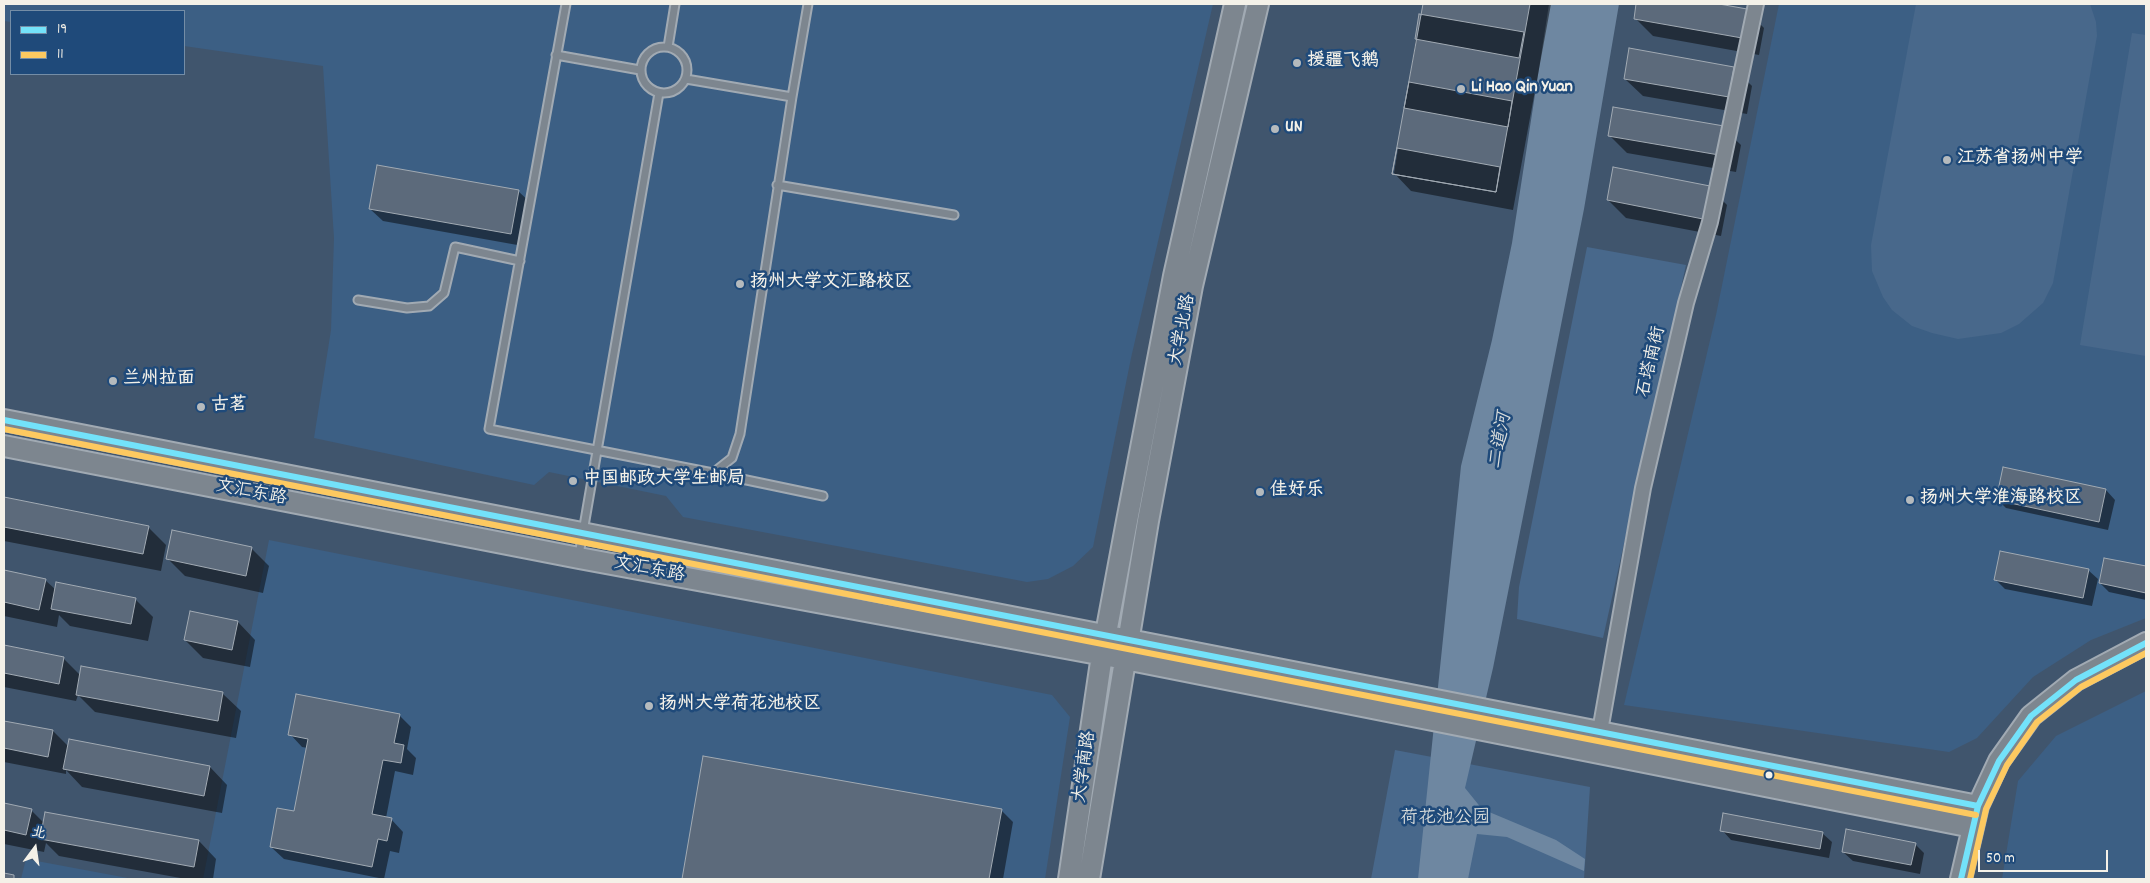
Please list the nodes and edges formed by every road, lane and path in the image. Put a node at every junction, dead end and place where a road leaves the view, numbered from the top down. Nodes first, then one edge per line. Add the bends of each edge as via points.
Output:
1 (566, 4) edge
2 (675, 4) edge
3 (808, 4) edge
4 (1235, 4) edge
5 (1258, 4) edge
6 (1756, 4) edge
7 (668, 47) junction
8 (556, 55) junction
9 (640, 70) junction
10 (686, 79) junction
11 (659, 93) junction
12 (792, 97) junction
13 (777, 185) junction
14 (954, 215) dead end
15 (520, 261) junction
16 (358, 300) dead end
17 (4, 420) edge
18 (4, 446) edge
19 (597, 449) junction
20 (713, 473) junction
21 (823, 496) dead end
22 (583, 535) junction
23 (579, 558) junction
24 (1107, 634) junction
25 (1128, 638) junction
26 (2146, 643) edge
27 (1102, 655) junction
28 (1125, 659) junction
29 (1414, 707) junction
30 (1600, 731) junction
31 (1978, 806) junction
32 (1972, 827) junction
33 (1069, 879) edge
34 (1089, 879) edge
35 (1961, 879) edge

1 - 8 lane
2 - 7 lane
3 - 12 lane
4 - 24 main road, 大学北路 via 1174,276
5 - 25 main road, 大学北路 via 1192,286
6 - 30 street, 石塔南街 via 1710,222 1686,302 1643,488
7 - 9 lane via 660,47 646,55
7 - 10 lane via 686,62
8 - 9 lane
8 - 15 lane
9 - 11 lane via 646,85
10 - 11 lane via 676,90
10 - 12 lane
11 - 19 lane
12 - 13 lane
13 - 14 lane
13 - 20 lane via 740,434 732,458
15 - 16 lane via 455,248 444,293 429,306 408,308
15 - 19 lane via 489,428
17 - 22 main road, 文汇东路
18 - 23 main road, 文汇东路
19 - 20 lane
19 - 22 lane
20 - 21 lane
22 - 23 lane
22 - 24 main road, 文汇东路
23 - 27 main road, 文汇东路
24 - 25 main road, 文汇东路
24 - 27 main road, 大学北路
25 - 28 main road, 大学北路
25 - 29 main road, 文汇东路
26 - 31 main road via 2076,680 2031,716 1999,761
27 - 28 main road, 文汇东路
27 - 33 main road, 大学南路
28 - 29 main road, 文汇东路
28 - 34 main road, 大学南路
29 - 30 main road, 文汇东路 via 1494,710
29 - 32 main road, 文汇东路 via 1492,732
30 - 31 main road, 文汇东路
31 - 32 main road
32 - 35 main road

